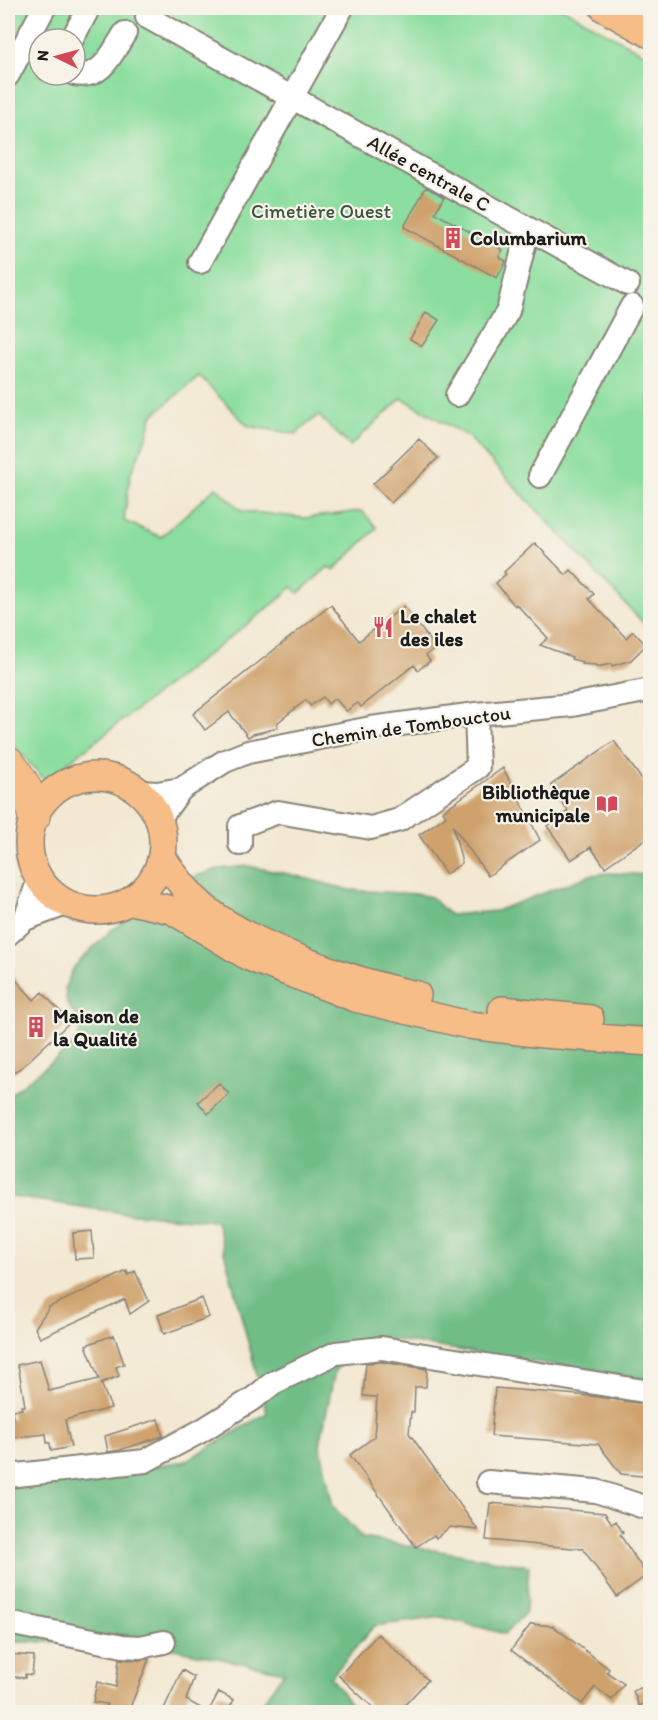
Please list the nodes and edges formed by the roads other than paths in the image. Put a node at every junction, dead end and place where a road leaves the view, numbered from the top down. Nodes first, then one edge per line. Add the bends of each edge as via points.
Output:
1 (44, 8) edge
2 (87, 8) edge
3 (153, 8) edge
4 (342, 8) edge
5 (604, 8) edge
6 (78, 27) edge
7 (125, 33) dead end
8 (651, 34) edge
9 (8, 75) edge
10 (87, 75) edge
11 (292, 97) junction
12 (528, 229) junction
13 (200, 262) dead end
14 (457, 395) dead end
15 (540, 476) dead end
16 (651, 690) edge
17 (476, 714) junction
18 (8, 762) edge
19 (181, 789) junction
20 (140, 792) junction
21 (34, 816) junction
22 (159, 819) junction
23 (240, 844) dead end
24 (162, 857) junction
25 (39, 879) junction
26 (131, 901) junction
27 (66, 904) junction
28 (24, 919) junction
29 (8, 934) edge
30 (651, 1024) edge
31 (651, 1042) edge
32 (651, 1392) edge
33 (8, 1477) edge
34 (489, 1482) dead end
35 (651, 1509) edge
36 (8, 1623) edge
37 (164, 1642) dead end

1 - 9 street
2 - 6 street
3 - 11 street, Allée centrale C via 147,17
4 - 11 street
5 - 8 main road
7 - 10 street via 105,65
11 - 12 street, Allée centrale C
11 - 13 street
12 - 14 street via 508,311
12 - 15 street, Allée centrale C via 630,295
16 - 17 street, Chemin de Tombouctou via 572,705
17 - 19 street, Chemin de Tombouctou via 371,728 248,752 225,761
17 - 23 street via 478,767 399,820 370,828 278,812 240,825
18 - 21 highway via 24,782
19 - 20 street, Chemin de Tombouctou
19 - 22 street, Chemin de Tombouctou
20 - 21 main road via 112,778 81,777 53,791
20 - 22 main road
21 - 25 main road via 29,848
22 - 24 main road
24 - 26 main road via 145,890
24 - 30 main road via 185,890 207,910 233,927 314,964 412,994 472,1006
25 - 27 main road
25 - 28 street
26 - 27 main road via 98,911
26 - 31 main road via 172,910 249,957 355,998 469,1025
27 - 28 street
28 - 29 street
32 - 33 street via 382,1348 336,1353 273,1383 201,1431 145,1461
34 - 35 street via 596,1491
36 - 37 street via 123,1646

